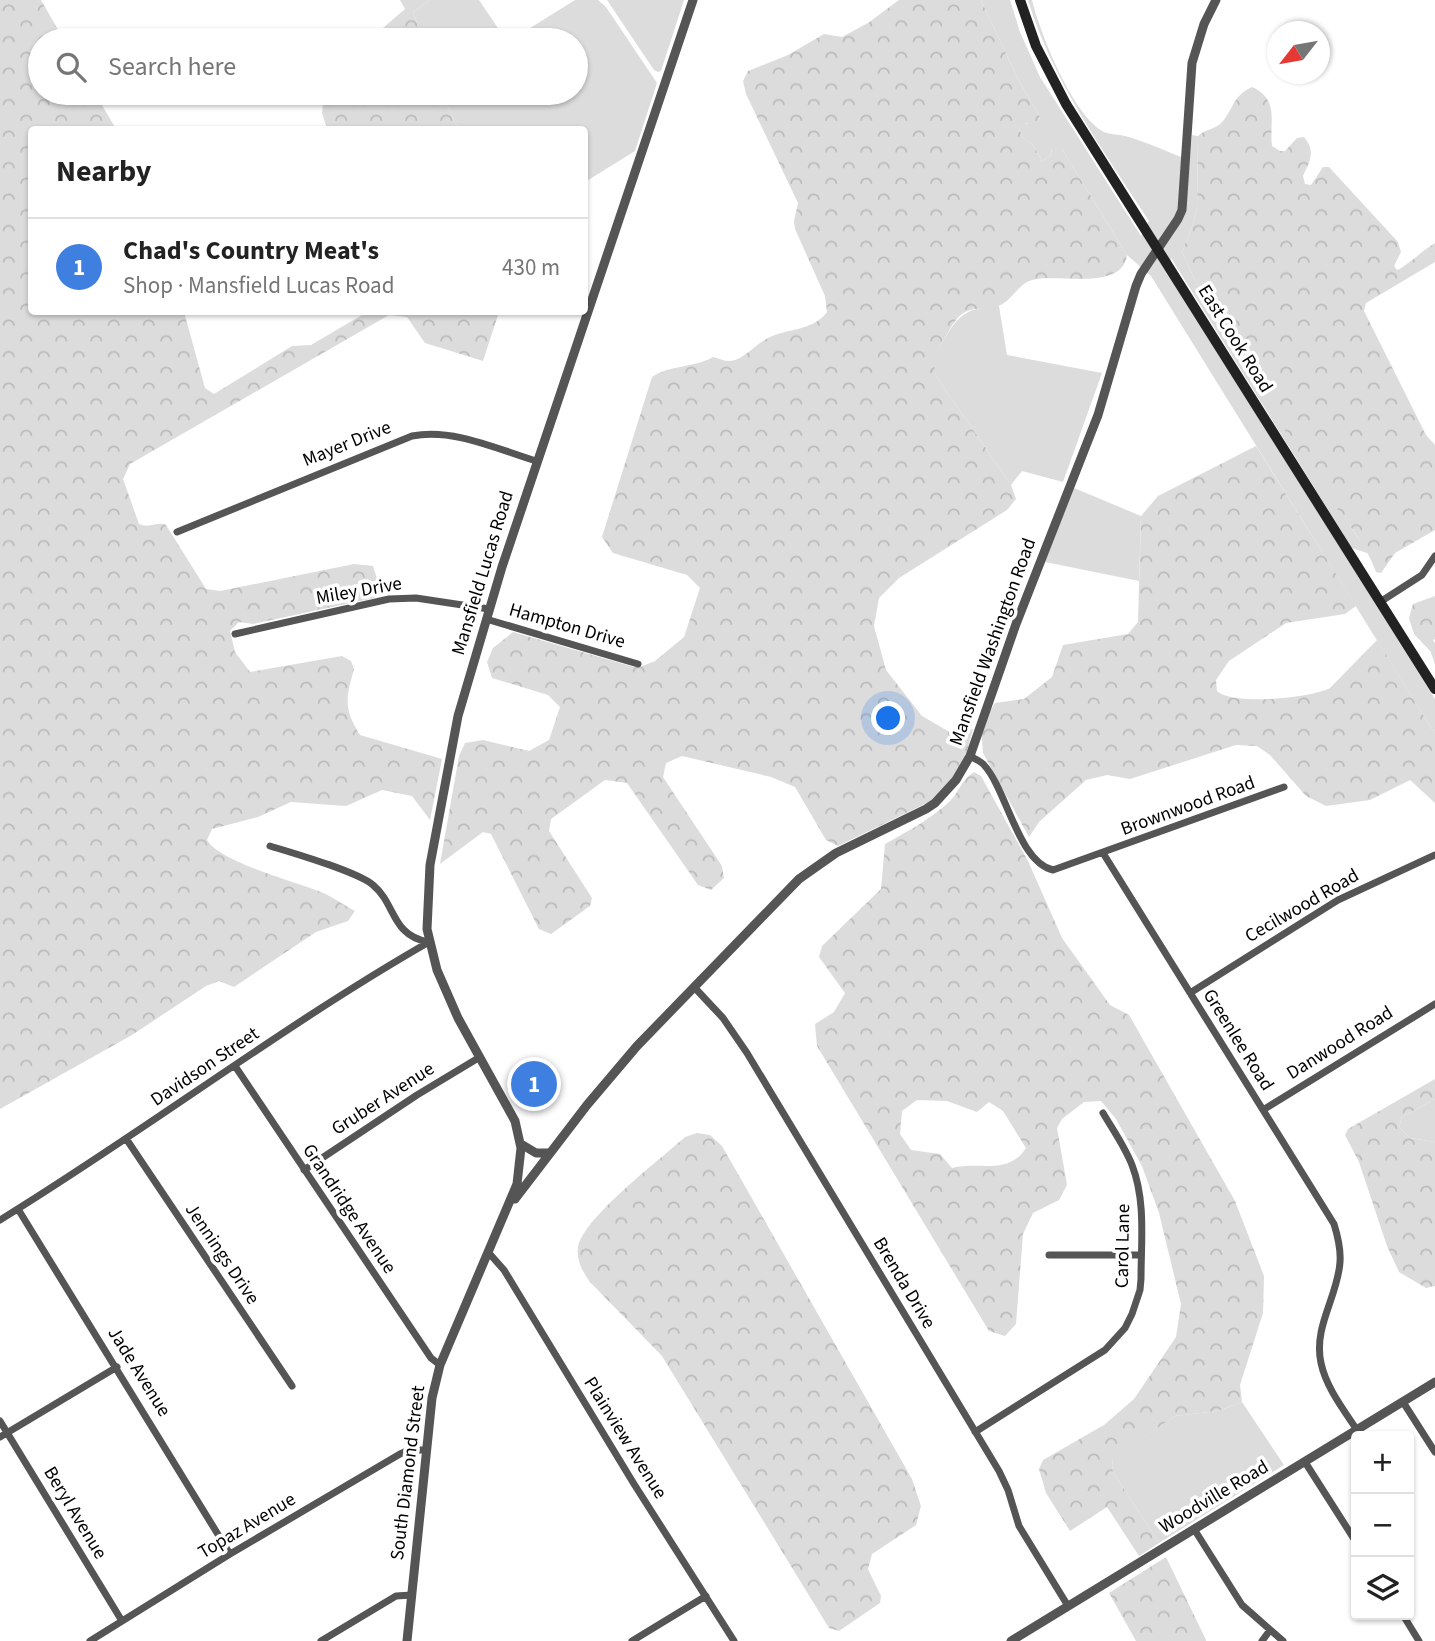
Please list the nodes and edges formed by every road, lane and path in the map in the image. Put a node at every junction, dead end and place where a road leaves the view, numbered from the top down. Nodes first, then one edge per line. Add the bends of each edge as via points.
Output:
1 (692, 0) edge
2 (1020, 0) edge
3 (1216, 0) edge
4 (1158, 250) junction
5 (588, 310) edge
6 (586, 315) edge
7 (536, 461) junction
8 (177, 532) dead end
9 (1435, 556) edge
10 (1380, 602) junction
11 (489, 609) junction
12 (486, 619) junction
13 (235, 634) dead end
14 (638, 664) dead end
15 (1435, 689) edge
16 (970, 756) junction
17 (1284, 787) dead end
18 (270, 846) dead end
19 (1102, 853) junction
20 (1435, 855) edge
21 (429, 942) junction
22 (694, 987) junction
23 (1190, 993) junction
24 (1435, 1004) edge
25 (480, 1057) junction
26 (235, 1066) junction
27 (1263, 1110) junction
28 (1103, 1113) dead end
29 (127, 1140) junction
30 (521, 1144) junction
31 (548, 1153) junction
32 (522, 1157) joint
33 (304, 1170) junction
34 (18, 1209) junction
35 (507, 1209) junction
36 (0, 1220) edge
37 (488, 1252) junction
38 (1049, 1255) dead end
39 (1141, 1255) junction
40 (440, 1365) junction
41 (117, 1367) junction
42 (1435, 1382) edge
43 (292, 1386) dead end
44 (1403, 1402) junction
45 (0, 1421) edge
46 (1357, 1430) junction
47 (975, 1432) junction
48 (3, 1434) edge
49 (425, 1450) junction
50 (1435, 1452) edge
51 (1305, 1462) junction
52 (1195, 1529) junction
53 (1351, 1534) edge
54 (230, 1554) junction
55 (412, 1595) junction
56 (706, 1596) junction
57 (1068, 1606) junction
58 (1406, 1620) edge
59 (122, 1621) junction
60 (1270, 1630) junction
61 (90, 1641) edge
62 (321, 1641) edge
63 (407, 1641) edge
64 (632, 1641) edge
65 (734, 1641) edge
66 (1011, 1641) edge
67 (1262, 1641) edge
68 (1283, 1641) edge
69 (1419, 1641) edge

1 - 5 street, Mansfield Lucas Road
2 - 4 main road, East Cook Road via 1053,82
3 - 4 street, Mansfield Washington Road via 1192,64 1182,209
4 - 10 main road, East Cook Road
4 - 16 street, Mansfield Washington Road via 1136,286 1101,404
6 - 7 street, Mansfield Lucas Road
7 - 8 street, Mayer Drive via 453,436 423,433
7 - 11 street, Mansfield Lucas Road
9 - 10 street via 1422,575
10 - 15 main road, East Cook Road
11 - 12 street, Mansfield Lucas Road
11 - 13 street, Miley Drive via 416,598 389,599
12 - 14 street, Hampton Drive
12 - 21 street, Mansfield Lucas Road via 458,716 438,820 427,888
16 - 19 street via 985,766 1024,843 1047,868 1061,869
16 - 22 street, Mansfield Washington Road via 935,803 809,870
17 - 19 street, Brownwood Road
18 - 21 street via 371,884 405,932
19 - 23 street, Greenlee Road
20 - 23 street, Cecilwood Road via 1338,900
21 - 25 street, Mansfield Lucas Road via 448,999
21 - 26 street, Davidson Street
22 - 31 street, Mansfield Washington Road
22 - 47 street, Brenda Drive via 741,1044
23 - 27 street, Greenlee Road
24 - 27 street, Danwood Road
25 - 30 street, Mansfield Lucas Road via 516,1121
25 - 33 street, Gruber Avenue
26 - 29 street, Davidson Street
26 - 33 street, Grandridge Avenue
27 - 46 street, Greenlee Road via 1326,1210 1338,1238 1340,1264 1320,1334 1320,1361
28 - 39 street, Carol Lane via 1127,1153 1138,1183
29 - 34 street, Davidson Street
29 - 43 street, Jennings Drive
30 - 31 street via 536,1153
30 - 32 street, Mansfield Lucas Road
31 - 35 street, Mansfield Washington Road
32 - 35 street, South Diamond Street
33 - 40 street, Grandridge Avenue
34 - 36 street, Davidson Street
34 - 41 street, Jade Avenue
35 - 37 street, South Diamond Street
37 - 40 street, South Diamond Street
37 - 56 street, Plainview Avenue via 504,1270
38 - 39 street
39 - 47 street, Carol Lane via 1137,1302 1116,1339 1093,1359
40 - 49 street, South Diamond Street
41 - 48 street
41 - 54 street, Jade Avenue
42 - 44 street, Woodville Road
44 - 46 street, Woodville Road
44 - 50 street
45 - 48 street, Beryl Avenue
46 - 51 street, Woodville Road
47 - 57 street, Brenda Drive via 1008,1490 1024,1534
48 - 59 street, Beryl Avenue
49 - 54 street, Topaz Avenue via 400,1454
49 - 55 street, South Diamond Street
51 - 52 street, Woodville Road
51 - 53 street
52 - 57 street, Woodville Road
52 - 60 street via 1234,1595
54 - 59 street, Topaz Avenue
55 - 62 street via 396,1596
55 - 63 street, South Diamond Street
56 - 64 street
56 - 65 street, Plainview Avenue
57 - 66 street, Woodville Road
58 - 69 street
59 - 61 street, Topaz Avenue
60 - 67 street
60 - 68 street

